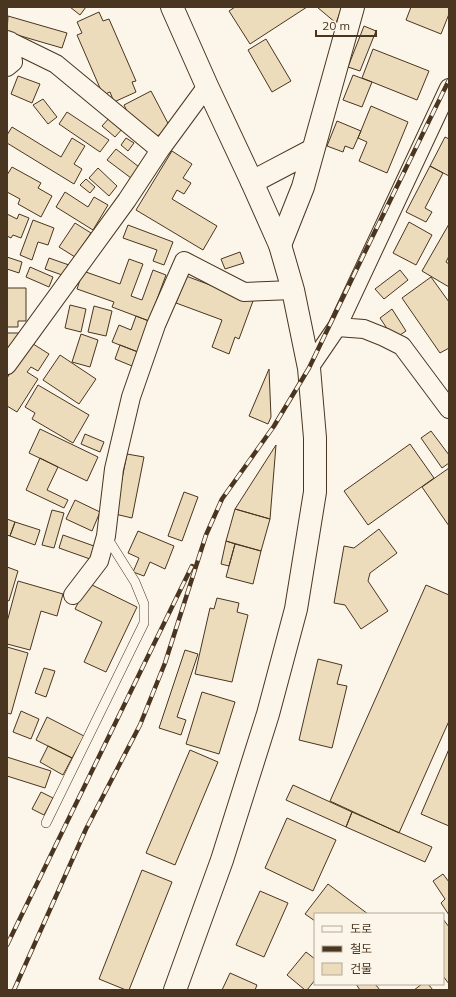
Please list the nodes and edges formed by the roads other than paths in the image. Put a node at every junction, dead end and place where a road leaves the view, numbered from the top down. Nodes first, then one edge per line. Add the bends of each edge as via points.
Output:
1 (172, 7) edge
2 (353, 7) edge
3 (8, 40) edge
4 (7, 67) edge
5 (207, 86) junction
6 (449, 88) edge
7 (160, 150) junction
8 (313, 150) junction
9 (252, 182) junction
10 (280, 245) junction
11 (293, 290) junction
12 (337, 327) junction
13 (7, 365) edge
14 (309, 368) junction
15 (449, 409) edge
16 (106, 536) junction
17 (73, 595) dead end
18 (46, 823) dead end
19 (175, 990) edge

1 - 5 main road
2 - 8 main road
3 - 4 street via 13,62
3 - 7 street via 56,64
5 - 7 street
5 - 9 main road
6 - 12 street
7 - 13 street via 127,200
8 - 9 main road
8 - 10 main road via 303,187
9 - 10 main road
10 - 11 main road
11 - 14 main road
11 - 16 street via 244,292 184,261 156,325 131,397 114,469
12 - 14 street
12 - 15 street via 364,329 402,346
14 - 19 main road via 315,438 315,492 296,609 268,714 222,860
16 - 17 street via 99,561
16 - 18 lane via 138,589 144,604 144,622

